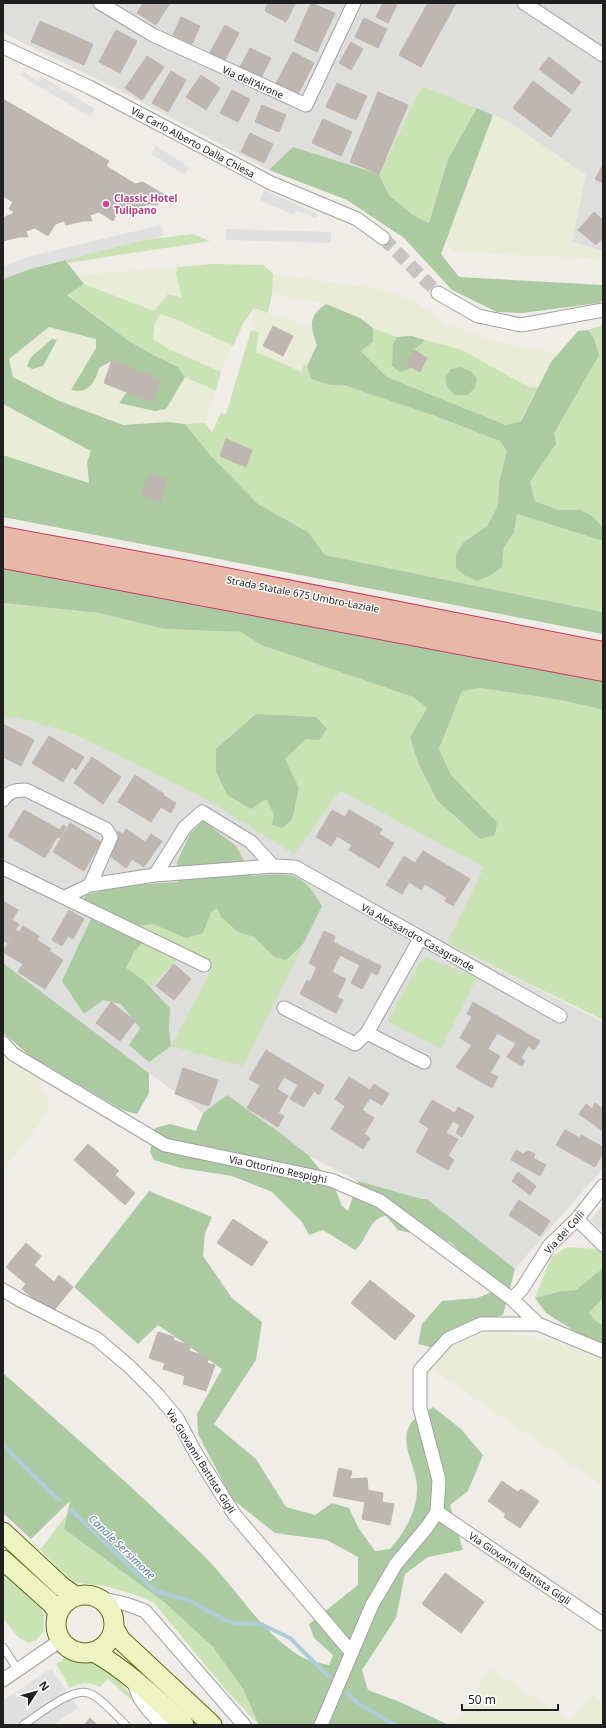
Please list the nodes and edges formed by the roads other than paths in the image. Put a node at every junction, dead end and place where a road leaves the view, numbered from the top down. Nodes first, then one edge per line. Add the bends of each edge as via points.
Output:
1 (100, 3) edge
2 (354, 3) edge
3 (524, 3) edge
4 (3, 47) edge
5 (603, 55) edge
6 (383, 238) tunnel mouth
7 (438, 293) tunnel mouth
8 (603, 310) edge
9 (3, 538) edge
10 (3, 557) edge
11 (603, 653) edge
12 (603, 670) edge
13 (3, 800) edge
14 (273, 866) junction
15 (3, 868) edge
16 (155, 875) junction
17 (90, 885) junction
18 (65, 897) junction
19 (420, 938) junction
20 (204, 965) dead end
21 (284, 1008) dead end
22 (560, 1016) dead end
23 (367, 1033) junction
24 (3, 1043) edge
25 (424, 1062) dead end
26 (603, 1186) edge
27 (577, 1219) junction
28 (603, 1245) edge
29 (3, 1290) edge
30 (512, 1299) junction
31 (538, 1324) junction
32 (603, 1351) edge
33 (436, 1512) junction
34 (3, 1532) edge
35 (3, 1560) edge
36 (75, 1596) junction
37 (100, 1598) junction
38 (58, 1612) junction
39 (603, 1624) edge
40 (114, 1628) junction
41 (61, 1640) junction
42 (3, 1647) edge
43 (94, 1652) junction
44 (352, 1654) junction
45 (18, 1670) junction
46 (133, 1679) junction
47 (3, 1680) edge
48 (160, 1724) edge
49 (23, 1725) edge
50 (126, 1725) edge
51 (184, 1725) edge
52 (212, 1725) edge
53 (244, 1725) edge
54 (322, 1725) edge

1 - 2 street, Via dell'Airone via 153,35 306,106
3 - 5 street
4 - 6 street, Via Carlo Alberto Dalla Chiesa via 89,87 271,183 358,219
7 - 8 street via 478,316 521,325
9 - 11 highway, Strada Statale 675 Umbro-Laziale
10 - 12 highway, Strada Statale 675 Umbro-Laziale
13 - 17 street via 14,790 26,790 106,829 111,837
14 - 16 street, Via Alessandro Casagrande
14 - 16 street via 251,842 202,812 185,827
14 - 19 street, Via Alessandro Casagrande via 295,867
15 - 18 street
16 - 17 street, Via Alessandro Casagrande
17 - 18 street, Via Alessandro Casagrande
18 - 20 street
19 - 22 street, Via Alessandro Casagrande
19 - 23 street
21 - 23 street via 354,1044
23 - 25 street
24 - 30 street, Via Ottorino Respighi via 13,1054 165,1145 332,1180 380,1201
26 - 27 street, Via dei Colli
27 - 28 street
27 - 30 street, Via dei Colli via 549,1246 522,1289
29 - 44 street, Via Giovanni Battista Gigli via 97,1339 156,1393 177,1418 234,1514
30 - 31 street, Via Ottorino Respighi
31 - 32 street
31 - 33 street via 481,1324 448,1339 420,1370 420,1408 439,1480
33 - 39 street, Via Giovanni Battista Gigli
33 - 44 street via 427,1527 396,1564 372,1605
34 - 36 main road
35 - 38 main road
36 - 37 main road via 88,1594
36 - 38 main road via 65,1602
37 - 40 main road via 112,1611
37 - 53 street via 145,1611
38 - 41 main road via 56,1627
40 - 43 main road via 108,1643
40 - 52 main road via 121,1640
41 - 43 main road via 76,1652
41 - 45 street
42 - 45 lane
43 - 46 main road via 108,1659
44 - 54 street
45 - 47 street
46 - 48 street via 137,1695
46 - 51 main road
49 - 50 lane via 72,1694 83,1692 94,1695

